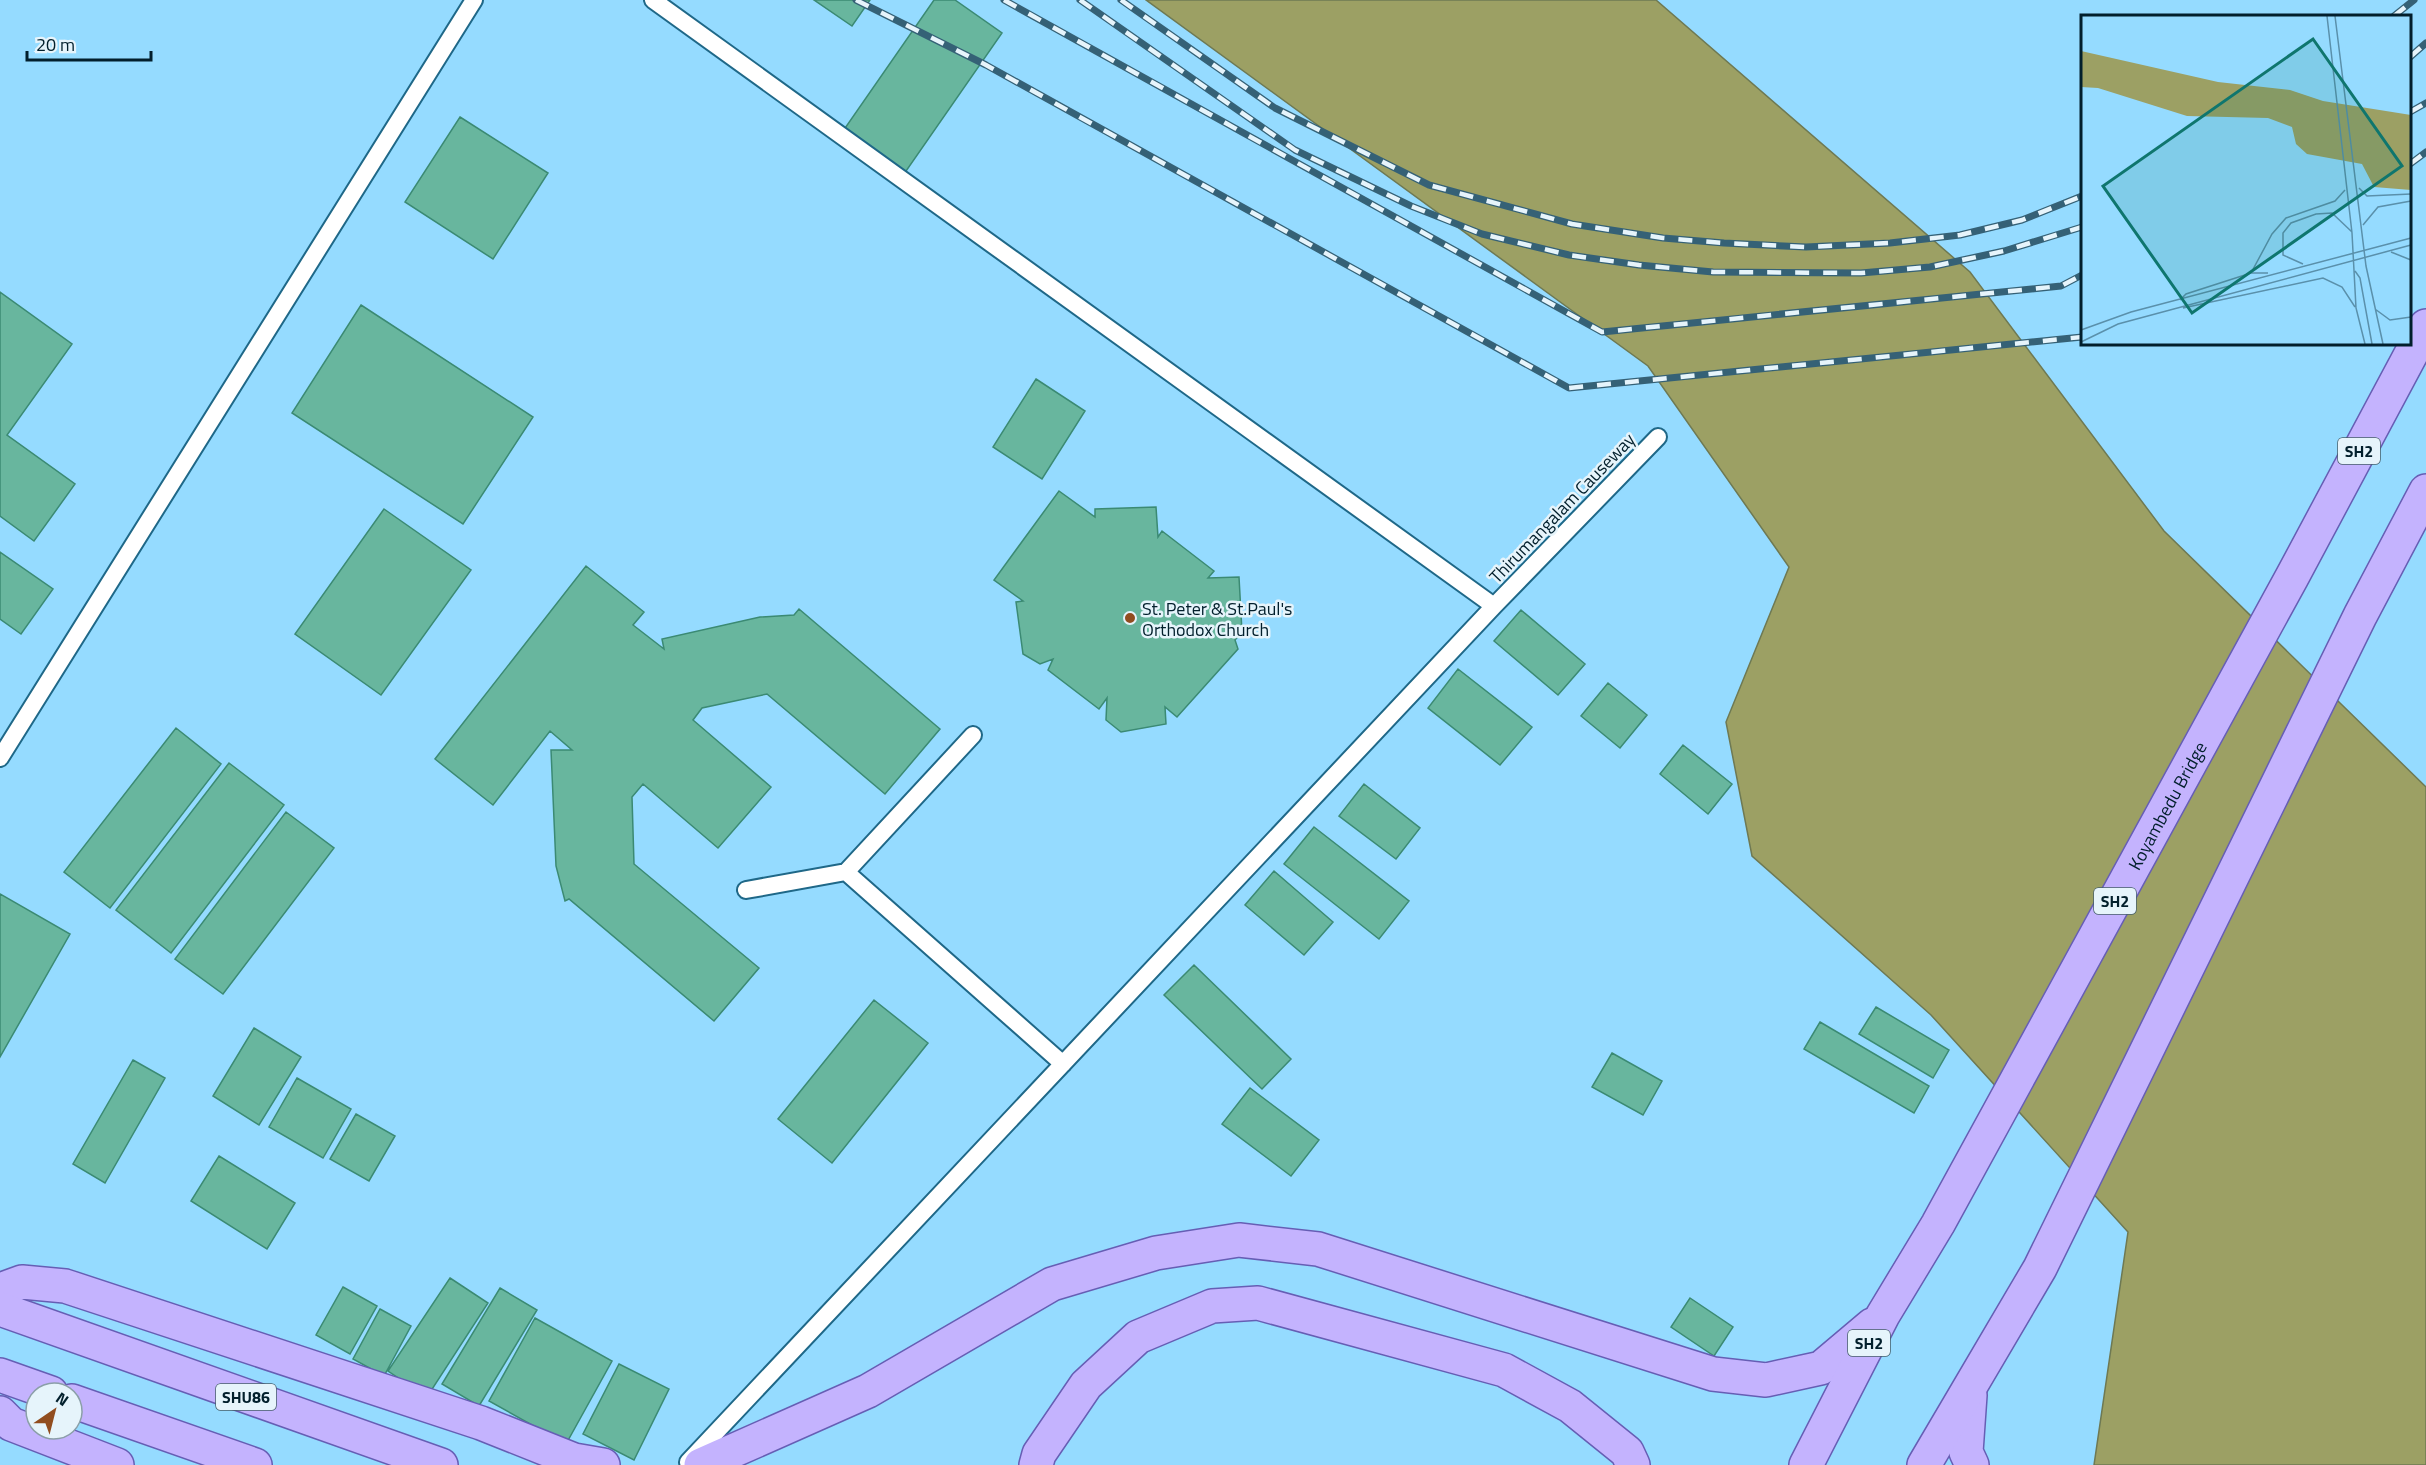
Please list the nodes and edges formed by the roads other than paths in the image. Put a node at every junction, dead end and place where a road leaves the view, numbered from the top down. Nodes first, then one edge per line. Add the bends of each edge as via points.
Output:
1 (474, 0) edge
2 (653, 0) edge
3 (2426, 326) edge
4 (1658, 437) dead end
5 (2426, 491) edge
6 (1494, 606) junction
7 (973, 735) dead end
8 (0, 758) edge
9 (846, 872) junction
10 (746, 890) dead end
11 (1063, 1064) junction
12 (0, 1290) edge
13 (0, 1309) edge
14 (1884, 1315) junction
15 (0, 1375) edge
16 (24, 1383) edge
17 (1970, 1387) junction
18 (84, 1405) edge
19 (0, 1413) edge
20 (117, 1465) edge
21 (255, 1465) edge
22 (441, 1465) edge
23 (603, 1465) edge
24 (685, 1465) edge
25 (701, 1465) edge
26 (1036, 1465) edge
27 (1634, 1465) edge
28 (1806, 1465) edge
29 (1924, 1465) edge
30 (1972, 1465) edge

1 - 8 lane
2 - 6 lane
3 - 14 main road, Koyambedu Bridge / SH2 via 1938,1224
4 - 6 lane, Thirumangalam Causeway
5 - 17 main road via 2360,616 2040,1268
6 - 11 lane, Thirumangalam Causeway
7 - 9 lane
9 - 10 lane
9 - 11 lane
11 - 24 lane, Thirumangalam Causeway
12 - 23 main road via 22,1281 65,1286 482,1423 574,1460
13 - 22 main road, SHU86
14 - 25 main road via 1821,1368 1766,1380 1713,1374 1318,1249 1239,1240 1156,1253 1052,1284 868,1391
14 - 28 main road, SH2
15 - 16 main road
17 - 29 main road
17 - 30 main road via 1966,1452
18 - 21 main road
19 - 20 main road via 11,1424
26 - 27 main road via 1039,1454 1086,1385 1138,1337 1212,1306 1258,1303 1504,1370 1570,1406 1627,1452

